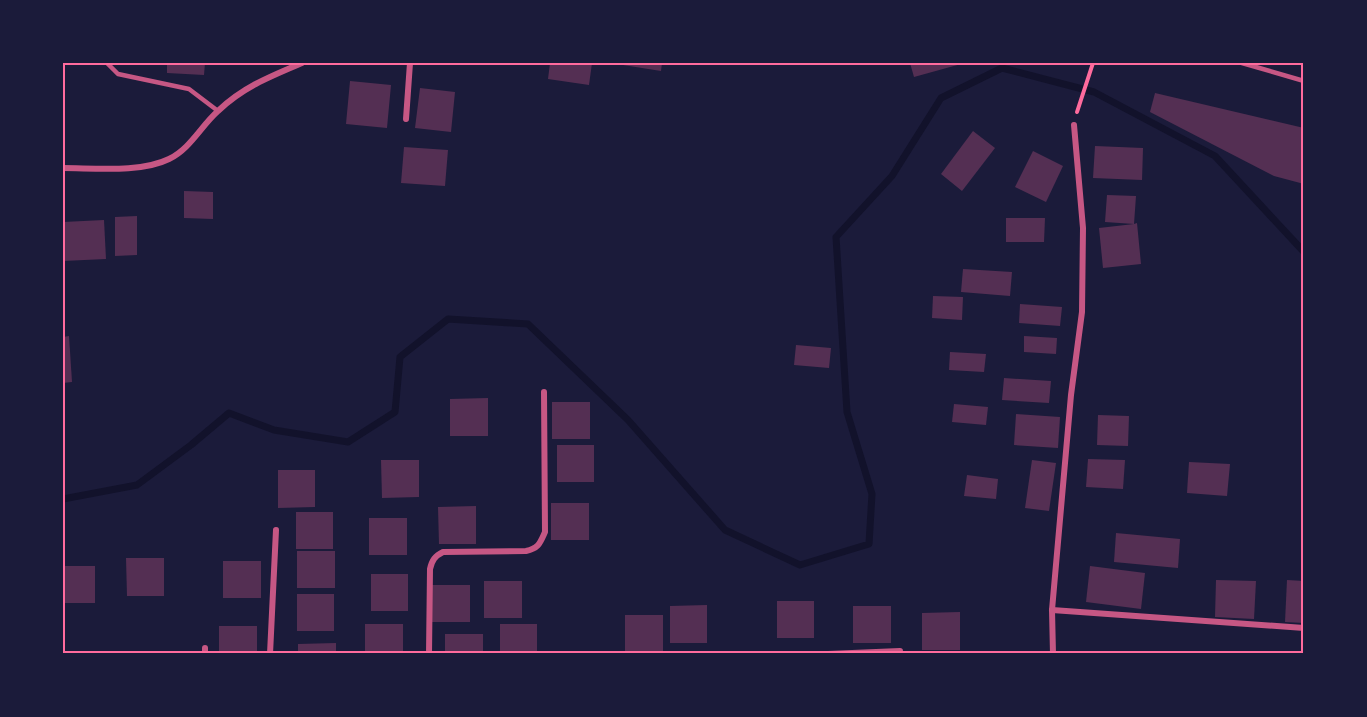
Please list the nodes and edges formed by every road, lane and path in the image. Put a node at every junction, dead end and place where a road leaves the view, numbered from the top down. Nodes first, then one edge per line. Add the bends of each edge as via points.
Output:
1 (107, 63) edge
2 (302, 63) edge
3 (410, 63) edge
4 (1093, 63) edge
5 (1242, 63) edge
6 (1304, 81) edge
7 (218, 111) junction
8 (406, 119) dead end
9 (1074, 125) joint
10 (63, 168) edge
11 (544, 392) dead end
12 (276, 530) dead end
13 (1052, 610) junction
14 (1304, 628) edge
15 (900, 651) dead end
16 (270, 654) edge
17 (429, 654) edge
18 (828, 654) edge
19 (1053, 654) edge

1 - 7 lane via 118,74 189,88
2 - 7 street via 260,81
3 - 8 street
4 - 9 path
5 - 6 lane
7 - 10 street via 182,150 155,165
9 - 13 street via 1083,228 1082,312
11 - 17 street via 545,532 535,549 526,551 443,552 435,556 430,569
12 - 16 street
13 - 14 street
13 - 19 street
15 - 18 street

